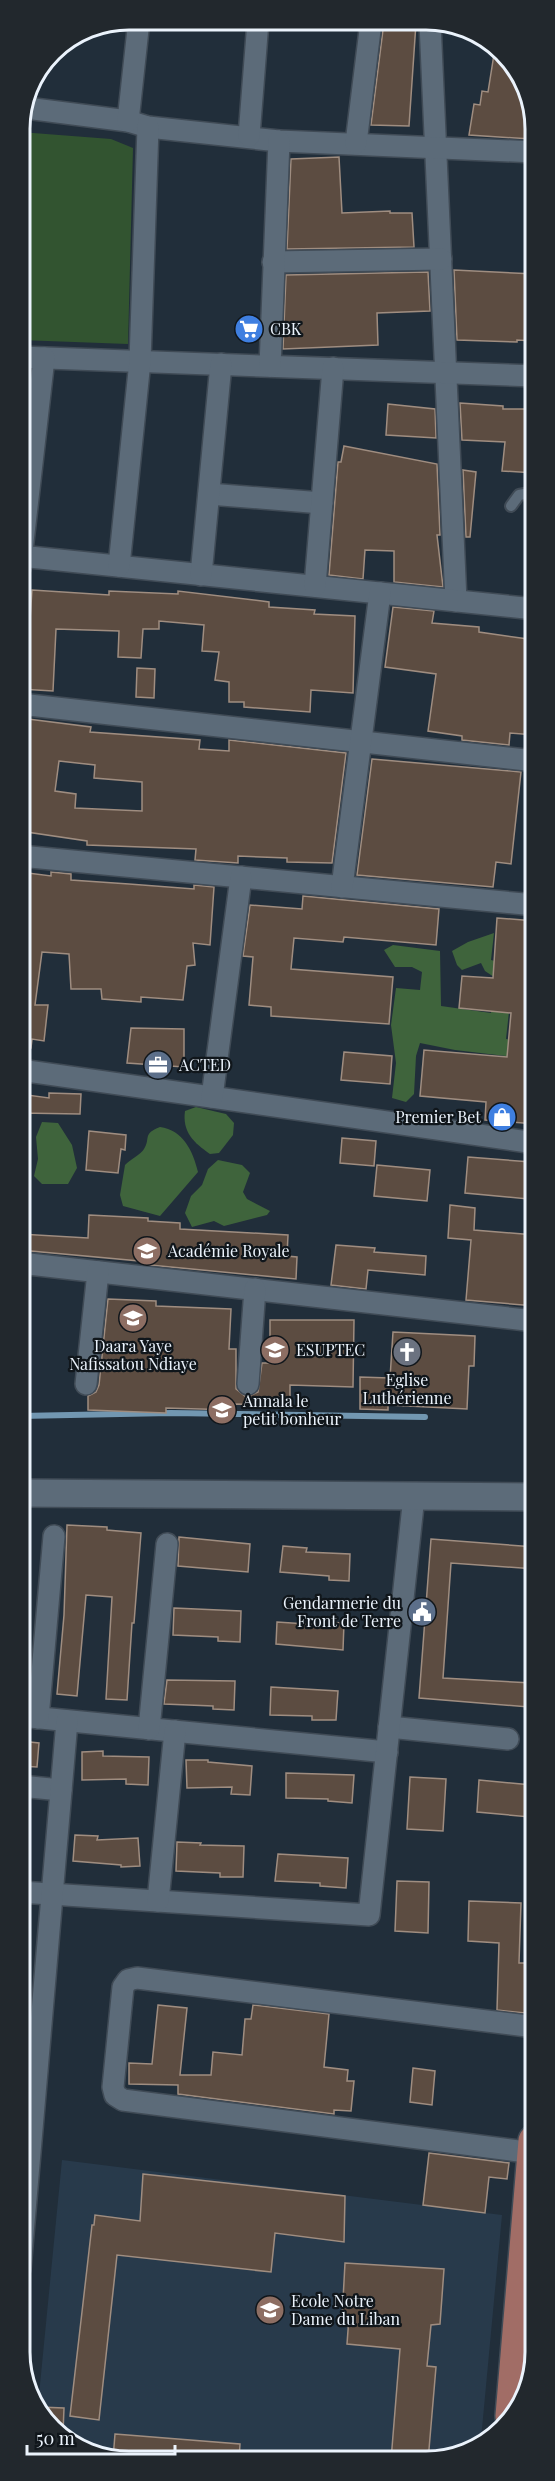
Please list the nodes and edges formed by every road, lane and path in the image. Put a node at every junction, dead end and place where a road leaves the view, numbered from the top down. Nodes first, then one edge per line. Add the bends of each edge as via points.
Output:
1 (139, 30) edge
2 (257, 30) edge
3 (370, 30) edge
4 (430, 30) edge
5 (32, 109) edge
6 (138, 124) junction
7 (249, 136) junction
8 (279, 141) junction
9 (356, 143) junction
10 (436, 148) junction
11 (525, 152) edge
12 (441, 259) junction
13 (273, 262) junction
14 (30, 357) edge
15 (44, 358) junction
16 (140, 361) junction
17 (221, 364) junction
18 (270, 366) junction
19 (333, 368) junction
20 (446, 372) junction
21 (525, 376) edge
22 (30, 476) edge
23 (209, 494) junction
24 (525, 494) edge
25 (322, 503) junction
26 (511, 506) dead end
27 (30, 561) edge
28 (119, 566) junction
29 (201, 575) junction
30 (315, 586) junction
31 (380, 593) junction
32 (456, 601) junction
33 (525, 608) edge
34 (30, 705) edge
35 (361, 742) junction
36 (525, 759) edge
37 (30, 857) edge
38 (241, 877) junction
39 (342, 886) junction
40 (525, 904) edge
41 (30, 1071) edge
42 (212, 1097) junction
43 (525, 1142) edge
44 (30, 1264) edge
45 (98, 1272) junction
46 (255, 1289) junction
47 (525, 1320) edge
48 (86, 1384) dead end
49 (248, 1384) dead end
50 (30, 1493) edge
51 (414, 1496) junction
52 (525, 1497) edge
53 (54, 1536) dead end
54 (167, 1544) dead end
55 (30, 1710) edge
56 (30, 1717) edge
57 (66, 1721) junction
58 (389, 1727) junction
59 (149, 1729) junction
60 (175, 1731) junction
61 (508, 1739) dead end
62 (387, 1752) junction
63 (30, 1787) edge
64 (61, 1790) junction
65 (30, 1893) edge
66 (52, 1895) junction
67 (158, 1901) junction
68 (525, 2026) edge
69 (30, 2099) edge
70 (525, 2146) edge
71 (525, 2264) edge
72 (514, 2398) edge

1 - 6 street
2 - 7 street
3 - 9 street
4 - 10 street
5 - 6 street
6 - 7 street
6 - 16 street
7 - 8 street
8 - 9 street
8 - 13 street
9 - 10 street
10 - 11 street
10 - 12 street
12 - 13 street
12 - 20 street
13 - 18 street
14 - 15 street
15 - 16 street
15 - 22 street
16 - 17 street
16 - 28 street
17 - 18 street
17 - 23 street
18 - 19 street
19 - 20 street
19 - 25 street
20 - 21 street
20 - 32 street
23 - 25 street
23 - 29 street
24 - 26 lane via 519,495
25 - 30 street
27 - 28 street
28 - 29 street
29 - 30 street
30 - 31 street
31 - 32 street
31 - 35 street
32 - 33 street
34 - 35 street
35 - 36 street
35 - 39 street
37 - 38 street
38 - 39 street
38 - 42 street
39 - 40 street
41 - 42 street
42 - 43 street
44 - 45 street
45 - 46 street
45 - 48 street
46 - 47 street
46 - 49 street
50 - 51 street
51 - 52 street
51 - 58 street
53 - 55 street
54 - 59 street
56 - 57 street
57 - 59 street
57 - 64 street
58 - 61 street
58 - 62 street
59 - 60 street
60 - 62 street
60 - 67 street
62 - 67 street via 369,1915
63 - 64 street
64 - 66 street
65 - 66 street
66 - 67 street
66 - 69 street
68 - 70 street via 137,1978 128,1980 123,1987 113,2087 115,2095 123,2100
71 - 72 main road

